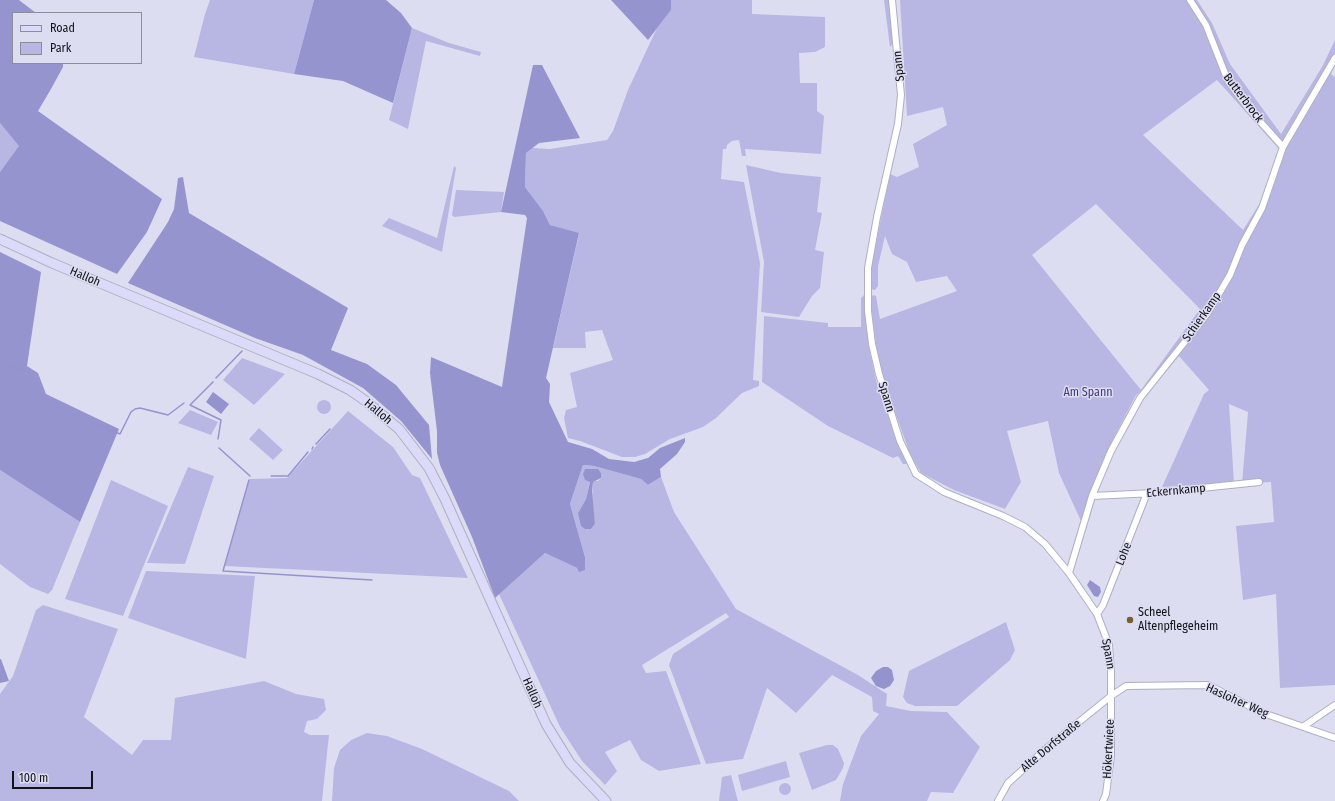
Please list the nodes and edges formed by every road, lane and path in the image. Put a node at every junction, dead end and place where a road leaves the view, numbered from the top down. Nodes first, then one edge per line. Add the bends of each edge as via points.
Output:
1 (892, 0) edge
2 (1190, 0) edge
3 (1335, 58) edge
4 (1283, 147) junction
5 (0, 239) edge
6 (1259, 482) dead end
7 (1147, 493) junction
8 (1092, 496) junction
9 (1069, 573) junction
10 (1097, 614) junction
11 (1111, 696) junction
12 (1335, 705) edge
13 (1304, 726) junction
14 (1335, 738) edge
15 (606, 801) edge
16 (998, 801) edge
17 (1103, 801) edge

1 - 9 street, Spann via 901,95 898,124 868,268 868,311 879,374 900,440 916,474 944,492 1025,527 1045,544
2 - 4 street, Butterbrock via 1206,25 1228,82
3 - 4 street, Schierkamp
4 - 8 street, Schierkamp via 1262,208 1242,245 1230,275 1207,314 1140,398 1111,451
5 - 15 main road, Halloh via 318,374 362,398 399,429 434,476 546,724 579,773
6 - 7 street, Eckernkamp
7 - 8 street, Eckernkamp
7 - 10 street, Lohe via 1103,605
8 - 9 street, Schierkamp
9 - 10 street, Spann
10 - 11 street, Spann via 1109,645
11 - 13 street, Hasloher Weg via 1126,686 1208,685 1263,714
11 - 16 street, Alte Dorfstraße via 1008,783
11 - 17 street, Hökertwiete via 1111,756
12 - 13 street
13 - 14 street, Hasloher Weg

